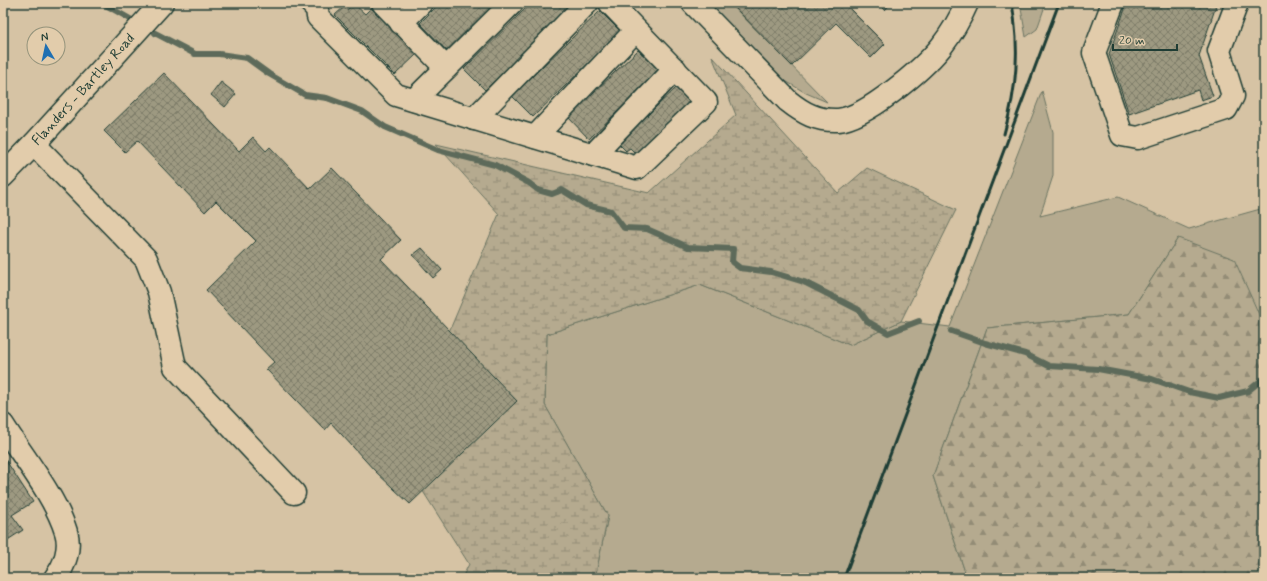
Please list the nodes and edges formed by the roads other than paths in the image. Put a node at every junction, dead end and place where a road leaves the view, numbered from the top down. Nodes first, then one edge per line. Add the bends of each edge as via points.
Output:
1 (162, 3) edge
2 (383, 3) edge
3 (421, 3) edge
4 (512, 3) edge
5 (586, 3) edge
6 (610, 3) edge
7 (694, 3) edge
8 (967, 3) edge
9 (1113, 3) edge
10 (1236, 3) edge
11 (317, 5) edge
12 (401, 23) junction
13 (636, 30) junction
14 (446, 68) junction
15 (675, 69) junction
16 (414, 100) junction
17 (474, 119) junction
18 (535, 137) junction
19 (34, 144) junction
20 (593, 155) junction
21 (3, 176) edge
22 (3, 426) edge
23 (294, 493) dead end
24 (55, 578) edge

1 - 19 main road, Flanders - Bartley Road
2 - 12 main road
3 - 12 main road
4 - 14 main road
5 - 17 main road
6 - 13 main road
7 - 8 main road via 788,101 803,113 820,119 839,120 855,115 876,103 919,70 940,49 956,26
9 - 10 main road via 1094,54 1122,135 1138,138 1226,109 1233,96 1219,51
11 - 16 main road via 318,17 396,95
12 - 14 main road
13 - 15 main road
13 - 18 main road
14 - 16 main road
15 - 20 main road
15 - 20 main road via 706,102 637,168
16 - 17 main road
17 - 18 main road
18 - 20 main road
19 - 21 main road, Flanders - Bartley Road
19 - 23 main road via 146,259 159,292 175,367
22 - 24 main road via 54,504 67,533 68,549 64,564

